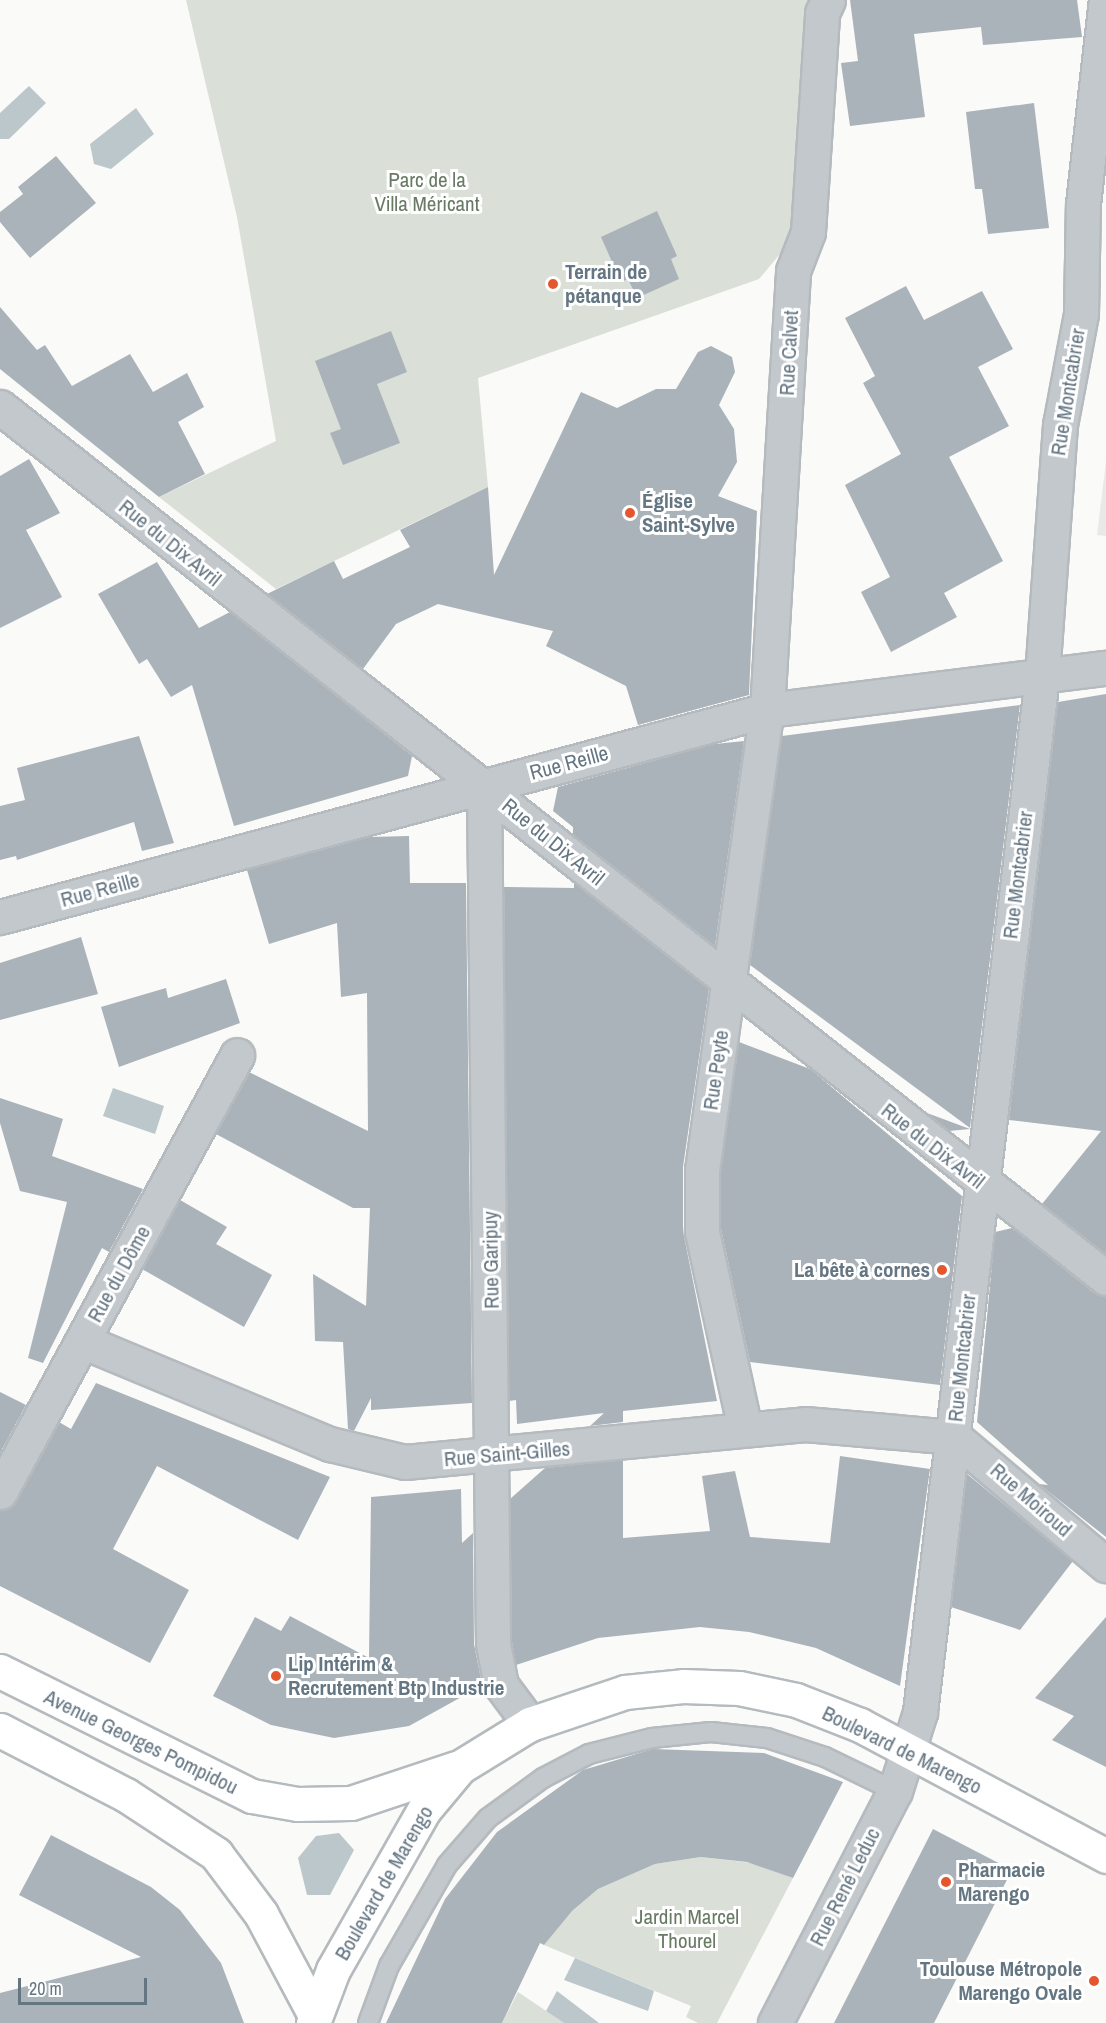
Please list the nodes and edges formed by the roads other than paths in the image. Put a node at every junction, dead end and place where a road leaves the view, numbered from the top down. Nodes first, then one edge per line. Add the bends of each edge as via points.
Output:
1 (828, 0) edge
2 (1106, 0) edge
3 (0, 407) edge
4 (1106, 668) edge
5 (1042, 676) junction
6 (767, 710) junction
7 (484, 785) junction
8 (0, 917) edge
9 (728, 984) junction
10 (237, 1056) dead end
11 (981, 1183) junction
12 (1106, 1278) edge
13 (82, 1341) junction
14 (745, 1429) junction
15 (954, 1437) junction
16 (494, 1457) junction
17 (0, 1492) edge
18 (1106, 1565) edge
19 (0, 1671) edge
20 (530, 1724) junction
21 (0, 1730) edge
22 (908, 1749) junction
23 (460, 1767) junction
24 (895, 1791) junction
25 (1106, 1856) edge
26 (314, 2019) edge
27 (368, 2023) edge
28 (775, 2023) edge

1 - 6 street, Rue Calvet via 822,13 808,232 794,271
2 - 5 street, Rue Montcabrier via 1083,204 1081,314 1060,425
3 - 7 street, Rue du Dix Avril
4 - 5 street, Rue Reille
5 - 6 street, Rue Reille
5 - 11 street, Rue Montcabrier
6 - 7 street, Rue Reille
6 - 9 street, Rue Peyte
7 - 8 street, Rue Reille
7 - 9 street, Rue du Dix Avril
7 - 16 street, Rue Garipuy
9 - 11 street, Rue du Dix Avril
9 - 14 street, Rue Peyte via 702,1170 702,1232
10 - 13 street, Rue du Dôme
11 - 12 street, Rue du Dix Avril
11 - 15 street, Rue Montcabrier
13 - 16 street, Rue Saint-Gilles via 330,1444 405,1461
13 - 17 street, Rue du Dôme
14 - 15 street, Rue Saint-Gilles via 805,1424
14 - 16 street, Rue Saint-Gilles
15 - 18 street, Rue Moiroud
15 - 22 street, Rue Montcabrier via 920,1712
16 - 20 street, Rue Garipuy via 493,1644 501,1685
19 - 23 main road, Avenue Georges Pompidou via 252,1796 297,1804 351,1803 420,1784
20 - 22 main road, Boulevard de Marengo via 625,1692 683,1686 739,1689 796,1700
20 - 23 main road, Boulevard de Marengo
21 - 26 main road via 135,1801 216,1854 261,1914
22 - 24 street, Rue René Leduc
22 - 25 main road, Boulevard de Marengo
23 - 26 main road, Boulevard de Marengo via 424,1810 333,1970
24 - 27 lane via 815,1754 767,1738 711,1732 652,1738 589,1754 543,1778 488,1818 447,1865 388,1966
24 - 28 street, Rue René Leduc

